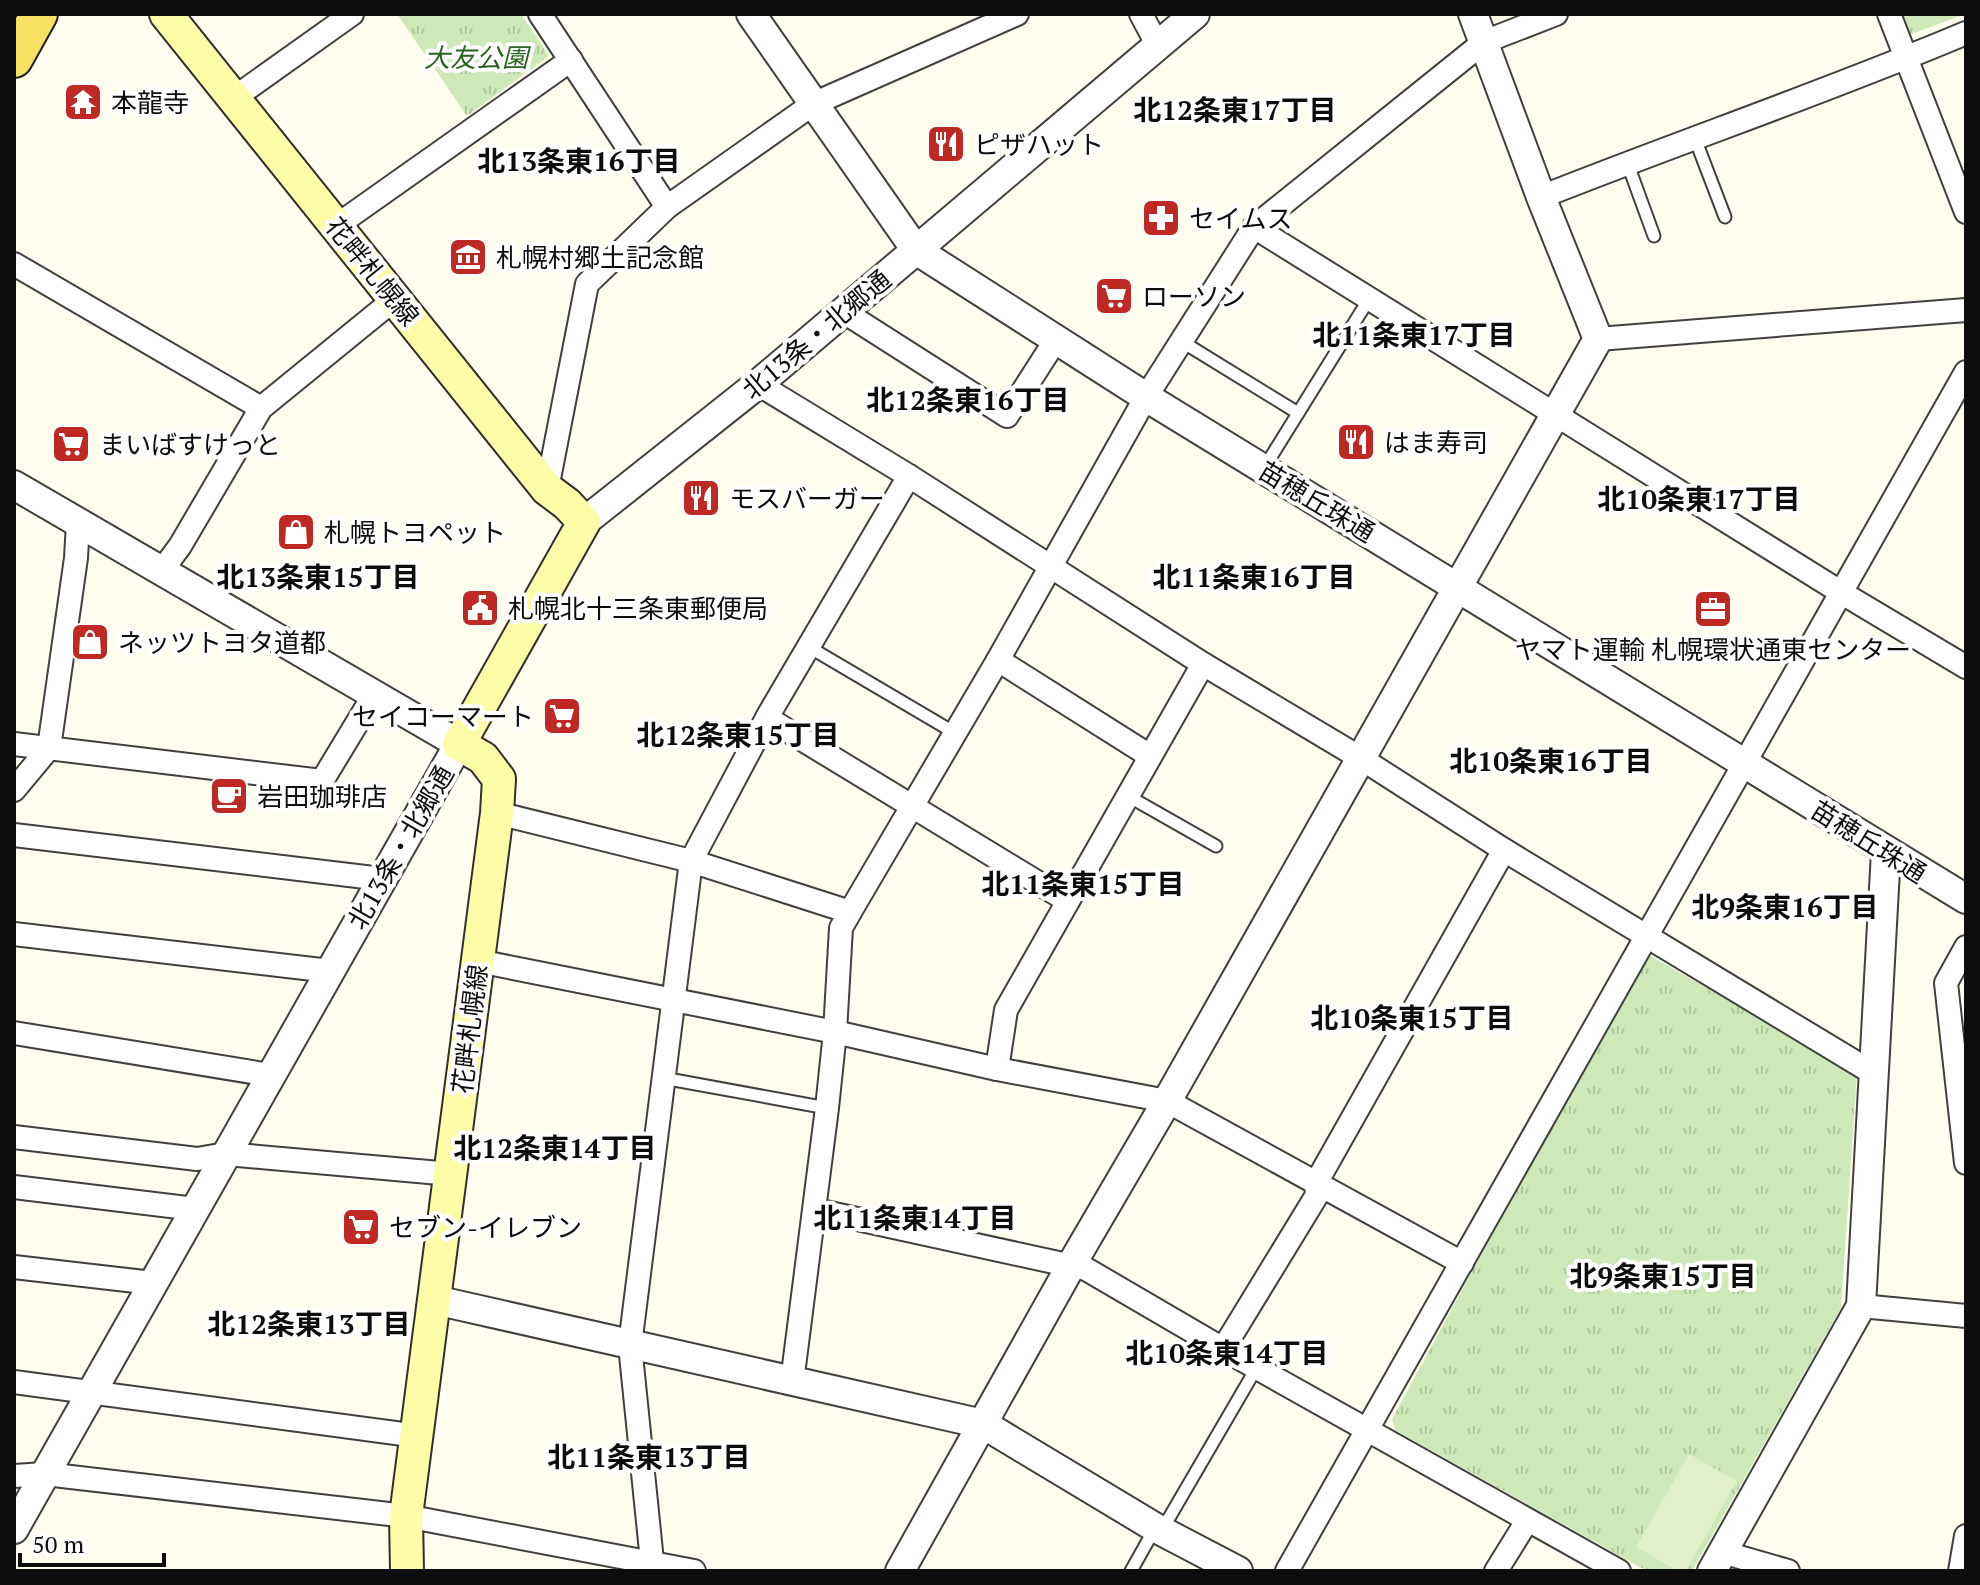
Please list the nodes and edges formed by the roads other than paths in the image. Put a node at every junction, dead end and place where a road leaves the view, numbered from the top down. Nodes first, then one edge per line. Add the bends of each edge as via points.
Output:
1 (39, 14) edge
2 (166, 14) edge
3 (352, 14) edge
4 (540, 14) edge
5 (751, 14) edge
6 (1017, 14) edge
7 (1141, 14) edge
8 (1195, 14) edge
9 (1473, 14) edge
10 (1556, 14) edge
11 (1889, 14) edge
12 (988, 20) edge
13 (1966, 33) edge
14 (1484, 42) junction
15 (1158, 46) junction
16 (1906, 58) junction
17 (14, 59) edge
18 (571, 60) junction
19 (234, 98) junction
20 (813, 104) junction
21 (1694, 136) junction
22 (1627, 162) junction
23 (1541, 197) junction
24 (667, 207) junction
25 (1966, 212) edge
26 (1725, 217) dead end
27 (336, 226) junction
28 (1254, 227) junction
29 (1654, 236) dead end
30 (916, 250) junction
31 (14, 264) edge
32 (396, 298) junction
33 (1369, 299) junction
34 (1966, 310) edge
35 (844, 312) junction
36 (1057, 338) junction
37 (1598, 339) junction
38 (1181, 341) junction
39 (1966, 372) edge
40 (758, 384) junction
41 (1146, 397) junction
42 (261, 408) junction
43 (1298, 413) junction
44 (1555, 416) junction
45 (1264, 469) junction
46 (909, 476) junction
47 (14, 485) edge
48 (547, 489) junction
49 (78, 522) junction
50 (584, 522) junction
51 (1051, 567) junction
52 (163, 569) junction
53 (1459, 586) junction
54 (1842, 593) junction
55 (809, 647) junction
56 (998, 660) junction
57 (1203, 664) junction
58 (1966, 667) edge
59 (374, 695) junction
60 (767, 718) junction
61 (955, 733) junction
62 (14, 744) edge
63 (459, 744) junction
64 (49, 748) junction
65 (1150, 756) junction
66 (1362, 759) junction
67 (1745, 764) junction
68 (14, 790) edge
69 (1128, 796) junction
70 (913, 805) junction
71 (497, 813) junction
72 (14, 835) edge
73 (1216, 846) dead end
74 (1504, 850) junction
75 (1886, 852) junction
76 (691, 861) junction
77 (382, 879) junction
78 (1966, 899) edge
79 (1068, 901) junction
80 (850, 912) junction
81 (14, 934) edge
82 (1647, 936) junction
83 (1966, 947) edge
84 (478, 961) junction
85 (330, 971) junction
86 (672, 1000) junction
87 (835, 1032) junction
88 (14, 1033) edge
89 (997, 1069) junction
90 (1873, 1073) junction
91 (270, 1075) junction
92 (662, 1078) junction
93 (1167, 1101) junction
94 (827, 1108) junction
95 (14, 1137) edge
96 (226, 1154) junction
97 (1966, 1163) edge
98 (451, 1174) junction
99 (1316, 1183) junction
100 (14, 1187) edge
101 (195, 1209) junction
102 (816, 1210) junction
103 (1462, 1263) junction
104 (1071, 1265) junction
105 (14, 1267) edge
106 (153, 1283) junction
107 (435, 1300) junction
108 (1861, 1306) junction
109 (1966, 1316) edge
110 (630, 1345) junction
111 (1223, 1349) junction
112 (1257, 1367) junction
113 (14, 1382) edge
114 (792, 1382) junction
115 (90, 1391) junction
116 (983, 1424) junction
117 (1367, 1429) junction
118 (418, 1436) junction
119 (45, 1474) junction
120 (14, 1476) edge
121 (406, 1516) junction
122 (1527, 1521) junction
123 (14, 1529) edge
124 (1159, 1529) junction
125 (1966, 1536) edge
126 (1717, 1562) edge
127 (652, 1566) edge
128 (407, 1571) edge
129 (694, 1571) edge
130 (900, 1571) edge
131 (1131, 1571) edge
132 (1238, 1571) edge
133 (1287, 1571) edge
134 (1496, 1571) edge
135 (1619, 1571) edge
136 (1788, 1571) edge
137 (1960, 1571) edge

1 - 17 main road
2 - 19 main road, 花畔札幌線
3 - 19 street
4 - 18 street
5 - 20 street, 苗穂丘珠通
6 - 12 street
7 - 15 street
8 - 15 street, 北13条・北郷通
9 - 14 street
10 - 14 street
11 - 16 street
12 - 20 street
13 - 16 street
14 - 23 street
14 - 28 street
15 - 30 street, 北13条・北郷通
16 - 21 street
16 - 25 street
18 - 24 street
18 - 27 street
19 - 27 main road, 花畔札幌線
20 - 24 street
20 - 30 street, 苗穂丘珠通
21 - 22 street
21 - 26 lane
22 - 23 street
22 - 29 lane
23 - 37 street
24 - 48 street via 587,284
27 - 32 main road, 花畔札幌線
28 - 33 street
28 - 38 street
30 - 35 street, 北13条・北郷通
30 - 36 street, 苗穂丘珠通
31 - 42 street
32 - 42 street
32 - 48 main road, 花畔札幌線
33 - 43 lane
33 - 44 street
34 - 37 street
35 - 36 street via 1007,416
35 - 40 street, 北13条・北郷通
36 - 41 street, 苗穂丘珠通
37 - 44 street
38 - 41 street
38 - 43 lane
39 - 54 street
40 - 46 street
40 - 50 street, 北13条・北郷通
41 - 45 street, 苗穂丘珠通
41 - 51 street
42 - 52 street
43 - 45 lane
44 - 53 street
44 - 54 street
45 - 53 street, 苗穂丘珠通
46 - 51 street
46 - 55 street
47 - 49 street
48 - 50 main road, 花畔札幌線
49 - 52 street
49 - 64 street
50 - 63 main road, 北13条・北郷通
51 - 56 street
51 - 57 street
52 - 59 street
53 - 66 street
53 - 67 street, 苗穂丘珠通
54 - 58 street
54 - 67 street
55 - 60 street
55 - 61 lane
56 - 61 street
56 - 65 street
57 - 65 street
57 - 66 street
59 - 63 street
59 - 64 street via 322,781
60 - 70 street
60 - 76 street
61 - 70 street
62 - 64 street
63 - 71 main road, 花畔札幌線 via 483,758 499,779
63 - 77 street, 北13条・北郷通
64 - 68 street
65 - 69 street
66 - 74 street
66 - 93 street
67 - 75 street, 苗穂丘珠通
67 - 82 street
69 - 73 lane
69 - 79 street
70 - 79 street
70 - 80 street
71 - 76 street
71 - 84 main road, 花畔札幌線
72 - 77 street
74 - 82 street
74 - 99 street
75 - 78 street, 苗穂丘珠通
75 - 90 street
76 - 80 street
76 - 86 street
77 - 85 street, 北13条・北郷通
79 - 89 street via 1006,1010
80 - 87 street via 841,928
81 - 85 street
82 - 90 street
82 - 103 street
83 - 97 street via 1946,983
84 - 86 street
84 - 98 main road, 花畔札幌線
85 - 91 street, 北13条・北郷通
86 - 87 street
86 - 92 street
87 - 89 street
87 - 94 street
88 - 91 street
89 - 93 street
90 - 108 street
91 - 96 street, 北13条・北郷通
92 - 94 lane
92 - 110 street
93 - 99 street
93 - 104 street
94 - 102 street
95 - 96 street via 197,1159
96 - 98 street
96 - 101 street, 北13条・北郷通
98 - 107 main road, 花畔札幌線
99 - 103 street
99 - 111 street via 1317,1195
100 - 101 street
101 - 106 street, 北13条・北郷通
102 - 104 street
102 - 114 street
103 - 117 street
104 - 111 street
104 - 116 street
105 - 106 street
106 - 115 street, 北13条・北郷通
107 - 110 street
107 - 118 main road, 花畔札幌線
108 - 109 street
108 - 126 street
110 - 114 street
110 - 127 street
111 - 112 street
112 - 117 street
112 - 124 lane
113 - 115 street
114 - 116 street
115 - 118 street
115 - 119 street, 北13条・北郷通
116 - 124 street
116 - 130 street
117 - 122 street
117 - 133 street
118 - 121 main road, 花畔札幌線
119 - 120 street
119 - 121 street
119 - 123 street, 北13条・北郷通
121 - 127 street
121 - 128 main road, 花畔札幌線
122 - 134 street
122 - 135 street
124 - 131 lane
124 - 132 street
125 - 137 street
126 - 136 street
127 - 129 street

